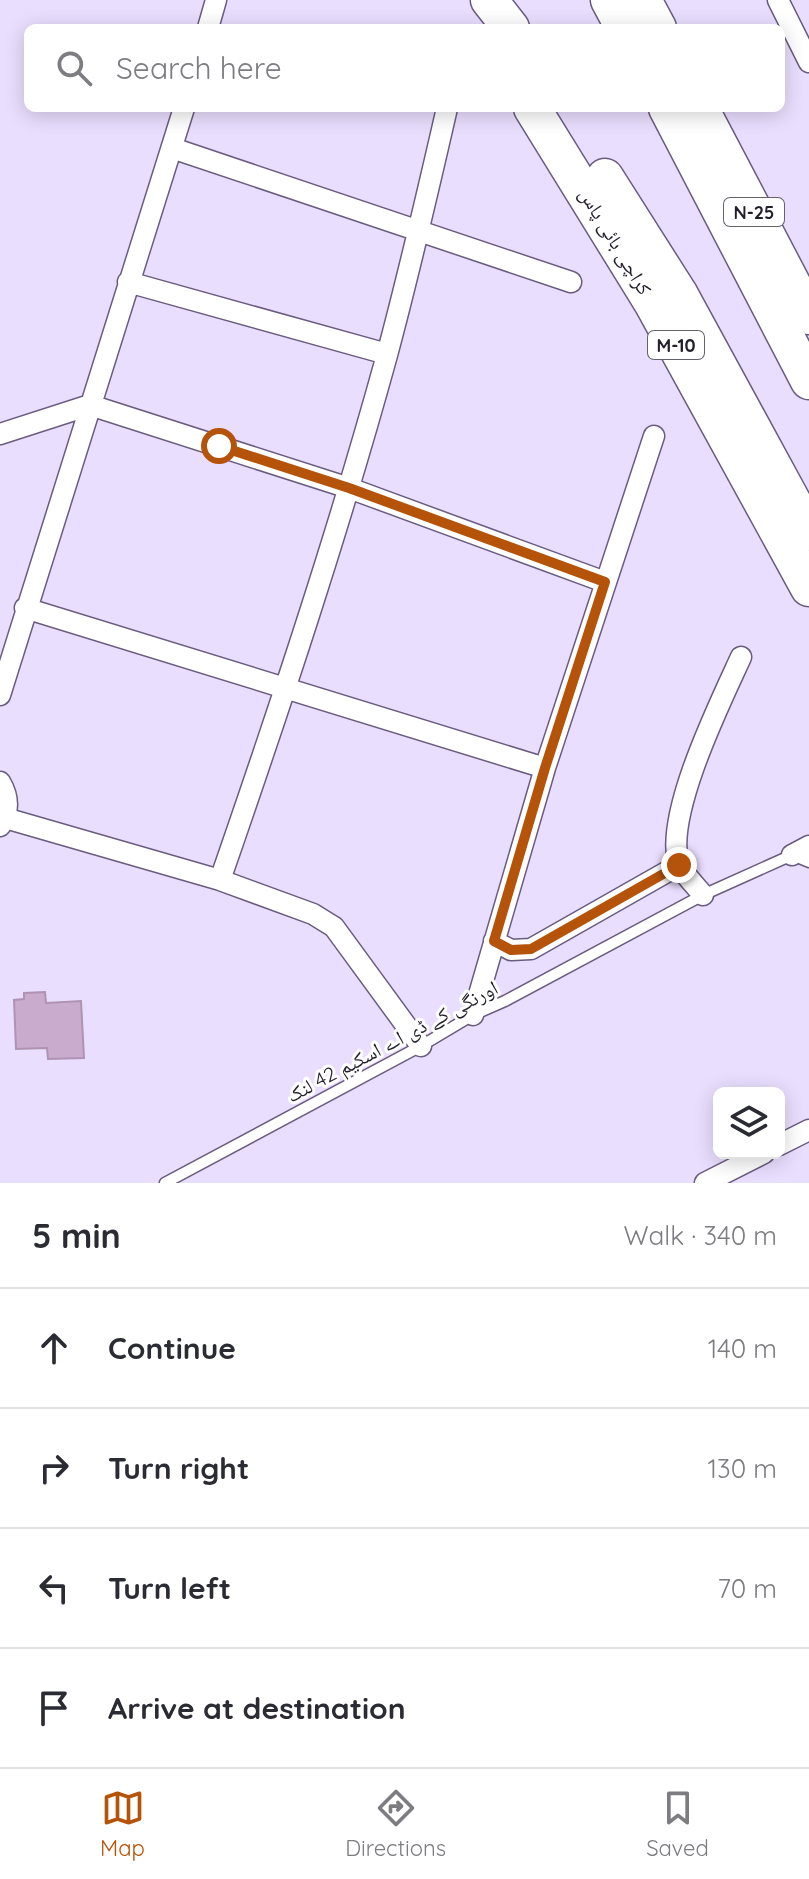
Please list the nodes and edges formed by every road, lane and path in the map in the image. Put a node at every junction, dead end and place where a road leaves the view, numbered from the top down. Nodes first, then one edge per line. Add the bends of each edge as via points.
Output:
1 (216, 0) edge
2 (470, 0) edge
3 (489, 0) edge
4 (609, 0) edge
5 (643, 0) edge
6 (778, 0) edge
7 (209, 24) edge
8 (482, 24) edge
9 (508, 24) edge
10 (622, 24) edge
11 (656, 24) edge
12 (801, 28) edge
13 (809, 62) edge
14 (183, 112) edge
15 (446, 112) edge
16 (534, 112) edge
17 (565, 112) edge
18 (669, 112) edge
19 (702, 112) edge
20 (172, 148) junction
21 (418, 232) junction
22 (128, 282) junction
23 (571, 282) dead end
24 (809, 316) edge
25 (387, 354) junction
26 (809, 381) edge
27 (90, 405) junction
28 (0, 434) edge
29 (654, 436) dead end
30 (349, 488) junction
31 (809, 532) edge
32 (605, 582) junction
33 (809, 588) edge
34 (25, 608) junction
35 (741, 657) dead end
36 (287, 687) junction
37 (0, 695) edge
38 (545, 768) junction
39 (0, 782) edge
40 (3, 822) edge
41 (803, 854) edge
42 (679, 865) junction
43 (220, 880) junction
44 (703, 895) junction
45 (494, 941) junction
46 (473, 1015) junction
47 (421, 1046) junction
48 (808, 1132) edge
49 (785, 1142) edge
50 (752, 1159) edge
51 (165, 1183) edge
52 (705, 1183) edge

1 - 7 street
2 - 8 highway
3 - 9 highway
4 - 10 highway
5 - 11 highway
6 - 12 street
12 - 13 street
14 - 20 street
15 - 21 street
16 - 33 highway, کراچی بائی پاس / M-10 via 653,304
17 - 31 highway, کراچی بائی پاس / M-10 via 680,295
18 - 26 highway
19 - 24 highway, N-25
20 - 21 street
20 - 22 street
21 - 23 street
21 - 25 street
22 - 25 street
22 - 27 street
25 - 30 street
27 - 28 street
27 - 30 street
27 - 34 street
29 - 32 street
30 - 32 street
30 - 36 street
32 - 38 street
34 - 36 street
34 - 37 street
35 - 42 street via 707,731 677,824
36 - 38 street
36 - 43 street
38 - 45 street
39 - 40 street via 7,798
40 - 43 street
41 - 44 lane, اورنگی کے ڈی اے اسکیم 42 لنک
42 - 44 street
42 - 45 street via 531,949 511,950
43 - 47 street via 313,914 334,927
44 - 46 lane, اورنگی کے ڈی اے اسکیم 42 لنک
45 - 46 street
46 - 47 lane, اورنگی کے ڈی اے اسکیم 42 لنک
47 - 51 lane, اورنگی کے ڈی اے اسکیم 42 لنک
48 - 49 street
50 - 52 street

